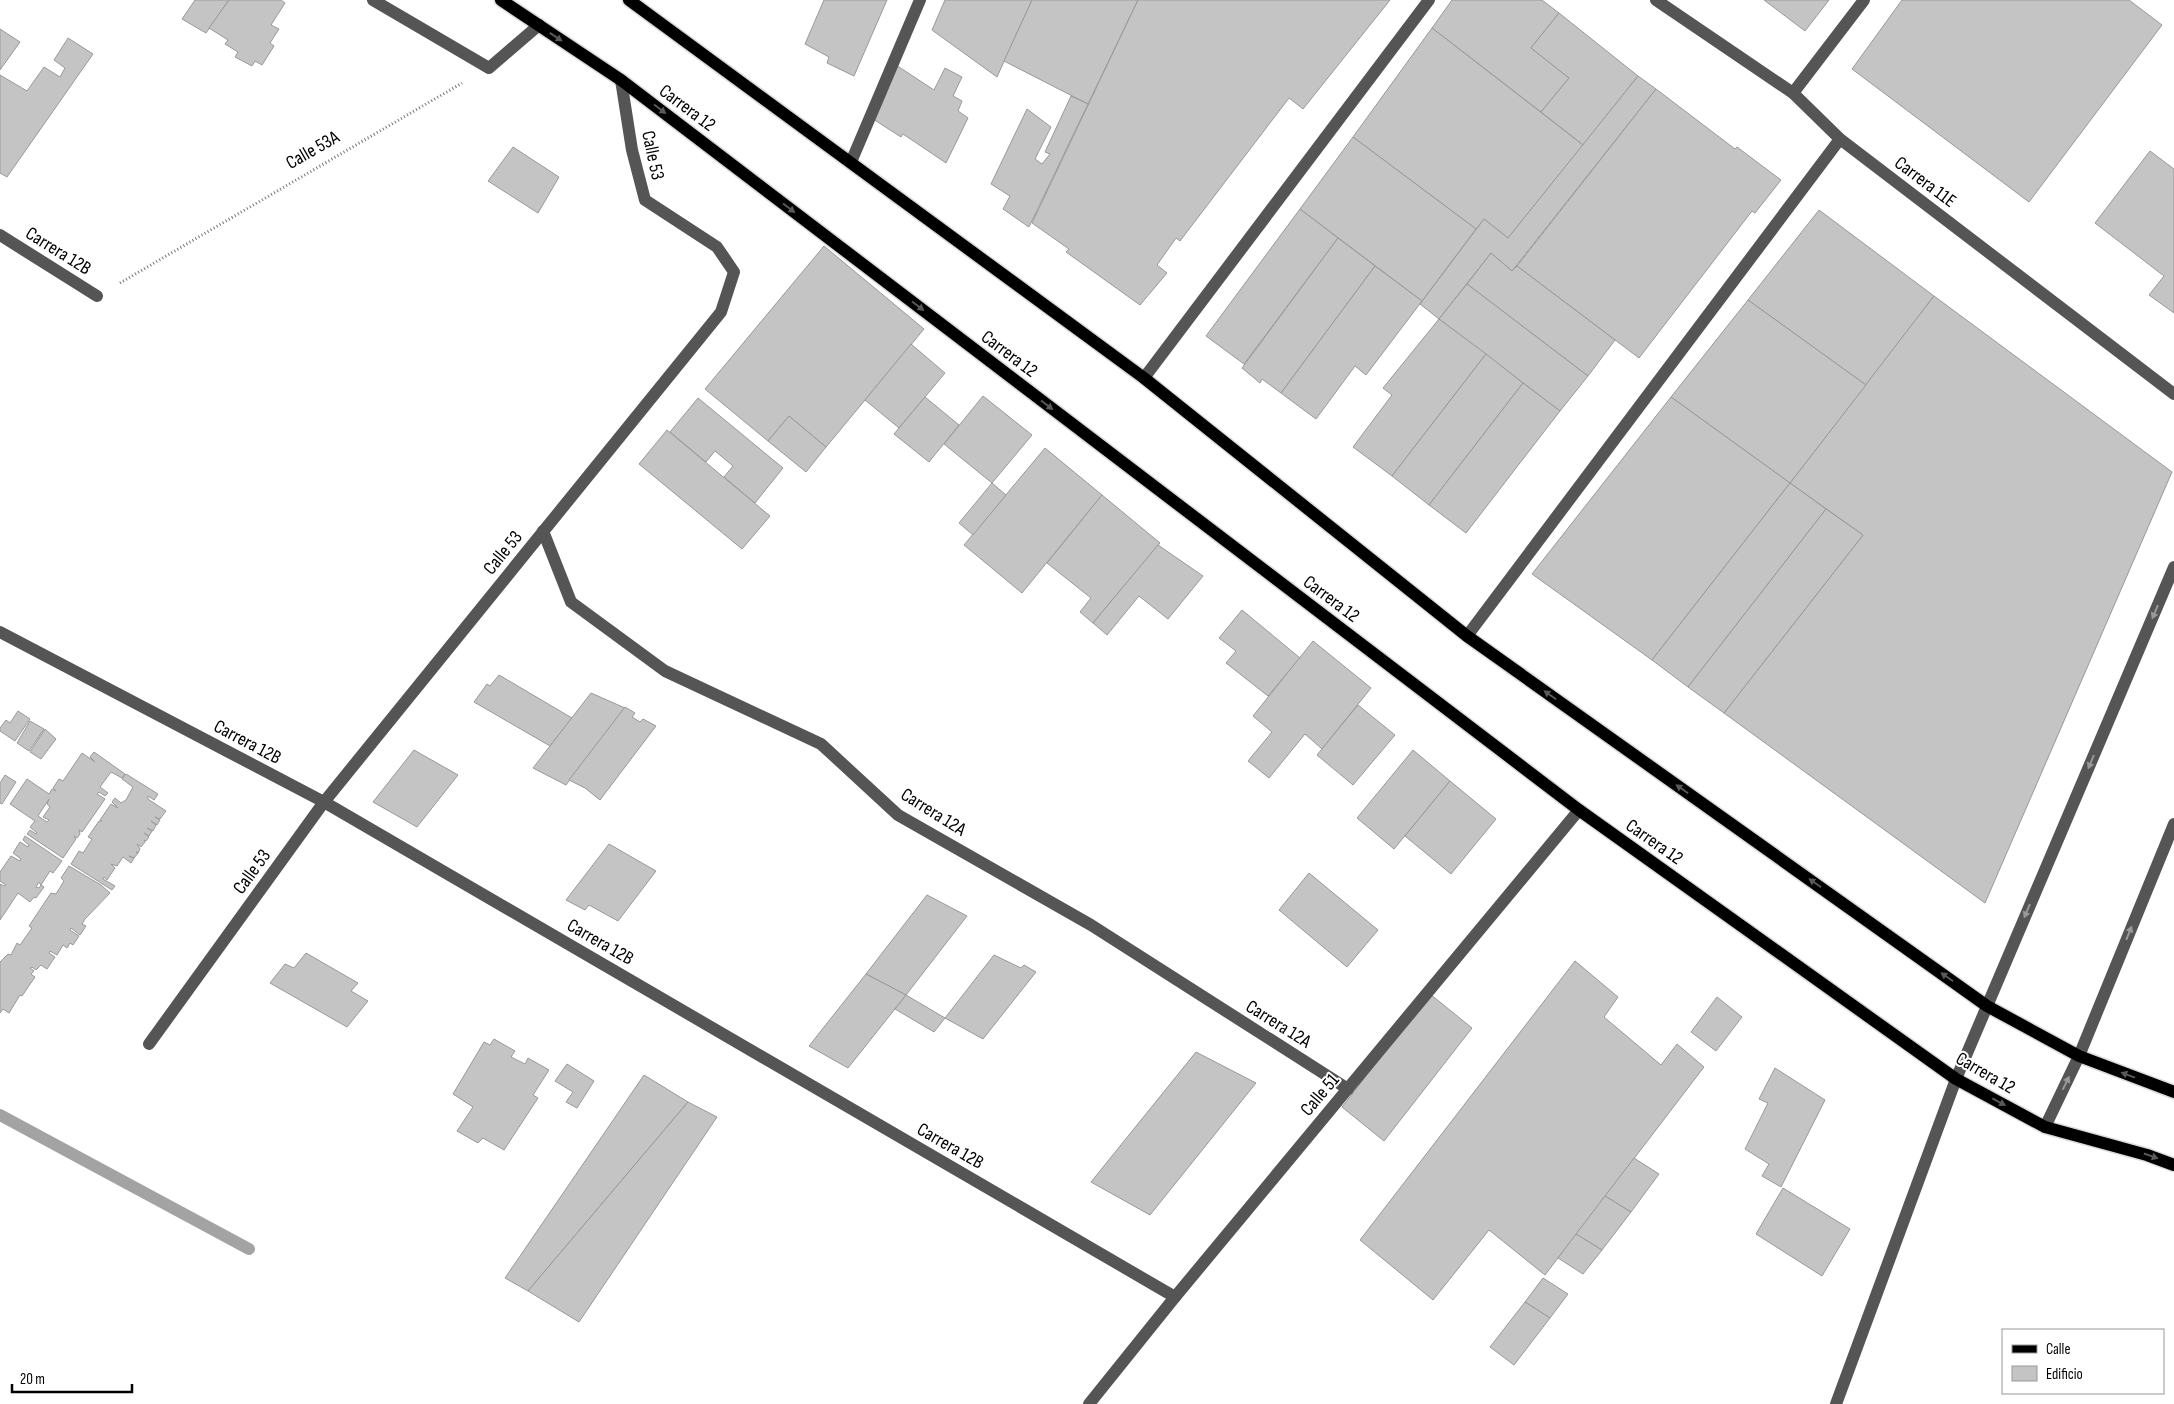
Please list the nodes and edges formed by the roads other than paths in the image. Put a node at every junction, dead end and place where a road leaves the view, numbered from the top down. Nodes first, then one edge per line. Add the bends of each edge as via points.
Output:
1 (373, 0) edge
2 (501, 0) edge
3 (920, 0) edge
4 (1429, 0) edge
5 (1656, 0) edge
6 (1864, 0) edge
7 (635, 2) edge
8 (539, 25) junction
9 (621, 80) junction
10 (1793, 93) junction
11 (1840, 139) junction
12 (851, 162) junction
13 (0, 235) edge
14 (97, 296) road end
15 (1144, 378) junction
16 (2174, 394) edge
17 (543, 531) junction
18 (2174, 567) edge
19 (0, 632) edge
20 (1467, 636) junction
21 (324, 802) junction
22 (1579, 810) junction
23 (2174, 824) edge
24 (1987, 1006) junction
25 (149, 1044) dead end
26 (2079, 1056) junction
27 (1956, 1079) junction
28 (1348, 1089) junction
29 (2174, 1092) edge
30 (2045, 1127) junction
31 (2174, 1165) edge
32 (1175, 1296) junction
33 (1089, 1404) edge
34 (1836, 1404) edge

1 - 8 street via 489,68
2 - 8 main road, Carrera 12
3 - 12 street
4 - 15 street
5 - 10 street, Carrera 11E
6 - 10 street
7 - 12 main road
8 -> 9 main road, Carrera 12
9 - 17 street, Calle 53 via 632,150 645,200 717,247 734,272 721,312
9 -> 22 main road, Carrera 12
10 - 11 street, Carrera 11E
11 - 16 street, Carrera 11E
11 - 20 street
12 - 15 main road
13 - 14 street, Carrera 12B
15 - 20 main road
17 - 21 street, Calle 53
17 - 28 street, Carrera 12A via 571,602 665,670 821,744 898,815 1091,925
18 -> 24 street
19 - 21 street, Carrera 12B
24 -> 20 main road
21 - 25 street, Calle 53
21 - 32 street, Carrera 12B
22 - 27 main road, Carrera 12
22 - 28 street, Calle 51
26 -> 23 street
24 - 26 main road
24 - 27 street
29 -> 26 main road
30 -> 26 street
27 -> 30 main road, Carrera 12
27 - 34 street
28 - 32 street, Calle 51
30 -> 31 main road, Carrera 12
32 - 33 street, Calle 51

